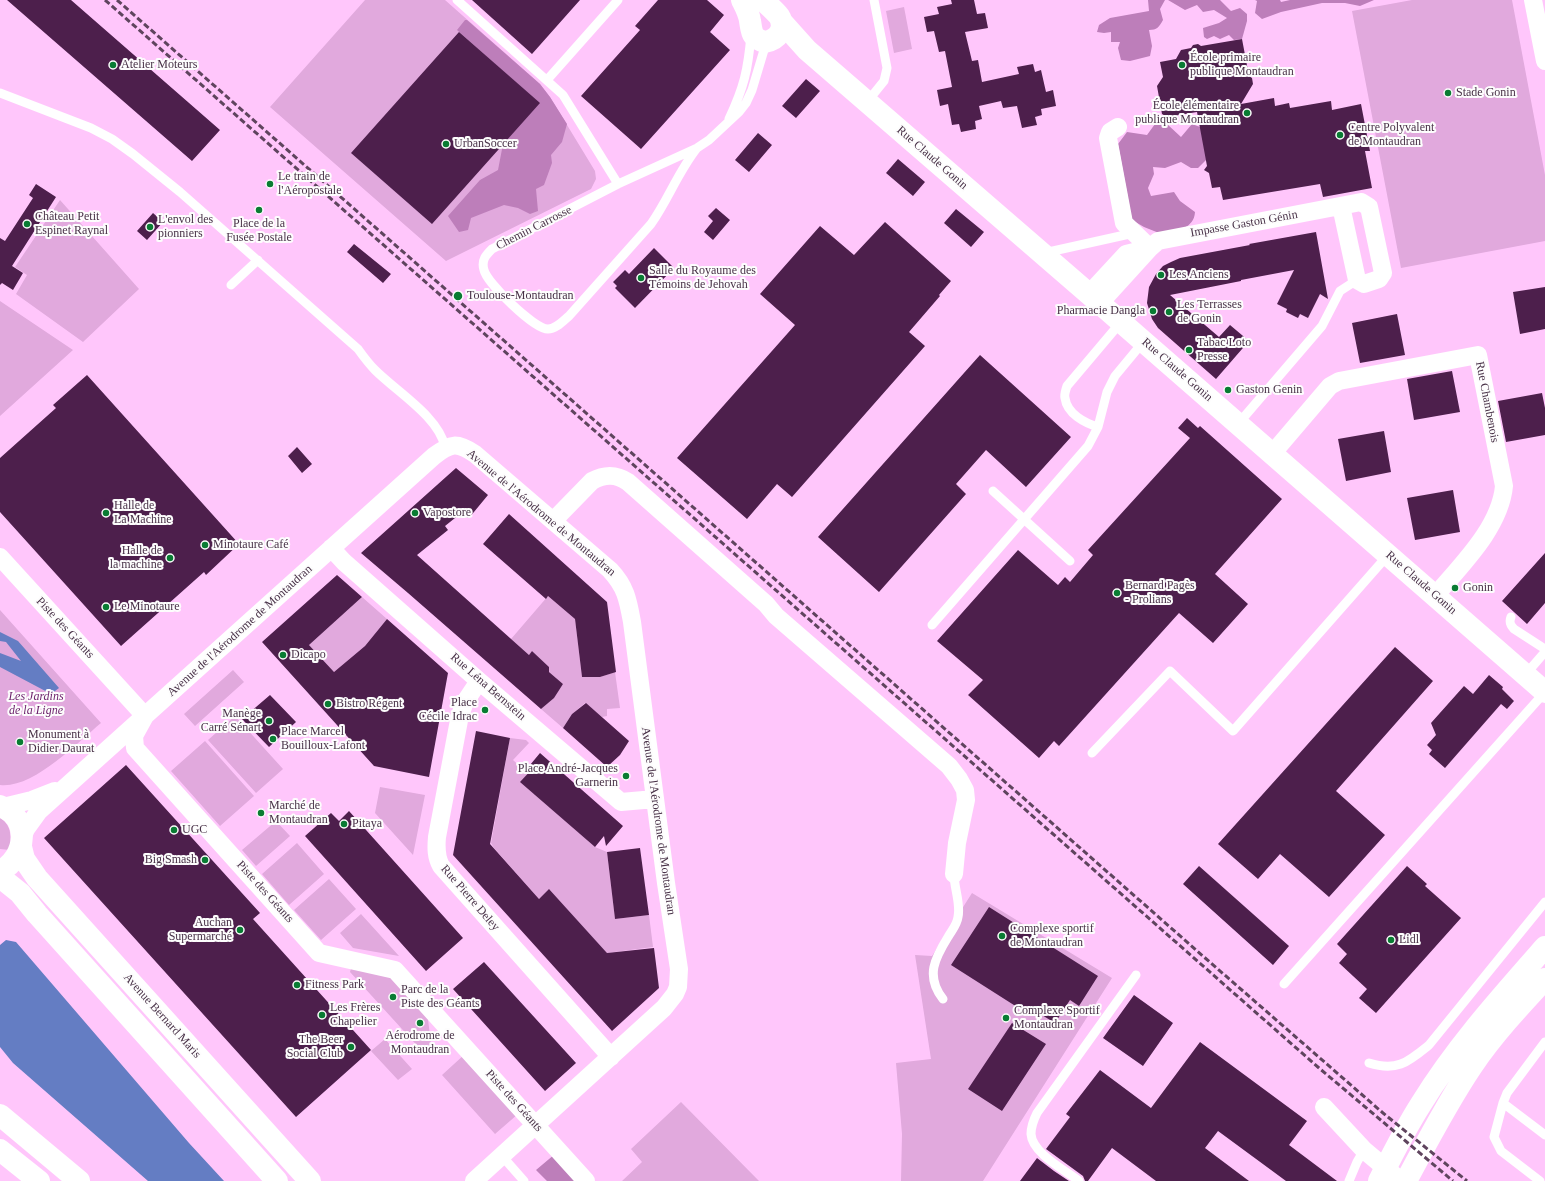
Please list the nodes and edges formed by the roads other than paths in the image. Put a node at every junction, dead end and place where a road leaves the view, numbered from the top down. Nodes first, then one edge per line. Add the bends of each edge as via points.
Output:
1 (457, 0) edge
2 (618, 0) edge
3 (742, 0) edge
4 (874, 0) edge
5 (1533, 0) edge
6 (773, 22) edge
7 (751, 27) junction
8 (1545, 61) edge
9 (547, 80) junction
10 (0, 93) edge
11 (868, 102) junction
12 (727, 123) junction
13 (1118, 127) dead end
14 (696, 148) junction
15 (618, 184) junction
16 (1341, 206) junction
17 (1134, 233) junction
18 (1150, 248) junction
19 (1042, 253) junction
20 (258, 260) junction
21 (1357, 280) junction
22 (232, 285) dead end
23 (1095, 298) junction
24 (1121, 322) junction
25 (1144, 341) junction
26 (1238, 424) junction
27 (1098, 427) junction
28 (445, 448) junction
29 (1272, 454) junction
30 (993, 491) dead end
31 (1024, 519) junction
32 (553, 521) junction
33 (331, 548) junction
34 (1388, 555) junction
35 (0, 557) edge
36 (1070, 561) dead end
37 (1435, 596) junction
38 (1511, 617) dead end
39 (932, 625) dead end
40 (1545, 650) edge
41 (1525, 675) junction
42 (479, 681) junction
43 (1545, 692) edge
44 (145, 716) junction
45 (1092, 753) dead end
46 (65, 787) junction
47 (655, 799) junction
48 (2, 806) edge
49 (22, 843) junction
50 (0, 871) edge
51 (954, 874) joint
52 (0, 877) edge
53 (1545, 902) edge
54 (1545, 947) edge
55 (1545, 958) edge
56 (1136, 975) dead end
57 (1545, 979) edge
58 (1284, 984) dead end
59 (943, 999) dead end
60 (1545, 1042) edge
61 (1454, 1055) junction
62 (611, 1057) junction
63 (1369, 1063) dead end
64 (1449, 1078) dead end
65 (1503, 1103) junction
66 (1430, 1106) dead end
67 (1324, 1107) dead end
68 (0, 1116) edge
69 (536, 1125) junction
70 (1545, 1135) edge
71 (0, 1150) edge
72 (1366, 1152) junction
73 (502, 1156) junction
74 (1402, 1177) edge
75 (39, 1181) edge
76 (79, 1181) edge
77 (277, 1181) edge
78 (310, 1181) edge
79 (474, 1181) edge
80 (524, 1181) edge
81 (586, 1181) edge
82 (1079, 1181) edge
83 (1349, 1181) edge
84 (1379, 1181) edge
85 (1391, 1181) edge
86 (1540, 1181) edge

1 - 9 lane
2 - 9 lane
3 - 7 main road, Chemin Carrosse
4 - 11 lane via 887,68 884,81
5 - 8 street
6 - 7 main road via 768,10 762,10 753,17
6 - 7 main road via 765,42 754,37
6 - 11 main road, Rue Claude Gonin
6 - 12 lane, Chemin Carrosse via 752,90 746,103
7 - 12 lane, Chemin Carrosse via 746,76
9 - 15 lane via 563,95
10 - 20 lane via 91,128 112,139 180,192
11 - 19 main road, Rue Claude Gonin
12 - 14 lane, Chemin Carrosse
13 - 17 street via 1110,132 1108,138 1124,223
14 - 15 lane, Chemin Carrosse
14 - 15 lane, Chemin Carrosse via 651,224 569,316 558,326 548,329 534,323 486,278 483,260 486,254
16 - 18 street, Impasse Gaston Génin via 1176,237 1158,241
16 - 21 street
16 - 21 street, Impasse Gaston Génin via 1361,202 1369,207 1383,273 1379,279 1372,282 1364,284
17 - 18 street
17 - 19 lane
18 - 23 street, Impasse Gaston Génin via 1126,254
19 - 23 main road, Rue Claude Gonin
20 - 22 lane
20 - 28 lane via 358,348 374,370 425,415 438,431
21 - 26 lane via 1340,291 1322,326
23 - 24 main road, Rue Claude Gonin
24 - 25 main road, Rue Claude Gonin
24 - 27 lane via 1067,386 1065,398 1069,409 1084,422
25 - 26 main road, Rue Claude Gonin
25 - 27 lane via 1115,376 1107,392
26 - 29 main road, Rue Claude Gonin
27 - 31 lane via 1088,446
28 - 32 street, Avenue de l'Aérodrome de Montaudran via 452,445 468,449
28 - 33 street, Avenue de l'Aérodrome de Montaudran
29 - 34 main road, Rue Claude Gonin
29 - 37 street, Rue Chambenois via 1330,386 1340,381 1478,355 1504,486 1503,496 1480,542
30 - 31 lane
31 - 36 lane
31 - 39 lane
32 - 47 street, Avenue de l'Aérodrome de Montaudran via 610,570 626,593
32 - 51 street via 592,480 607,476 622,478 628,482 766,604 776,616 949,766 965,790 966,800 957,843
33 - 42 street, Rue Léna Bernstein
33 - 44 street, Avenue de l'Aérodrome de Montaudran
34 - 37 main road, Rue Claude Gonin
34 - 45 lane via 1233,731 1170,671
35 - 44 street, Piste des Géants
37 - 41 main road, Rue Claude Gonin
38 - 40 lane via 1514,630
40 - 41 lane
41 - 43 main road, Rue Claude Gonin
42 - 47 street, Rue Léna Bernstein via 621,802
42 - 62 street, Rue Pierre Deley via 460,715 437,838 438,861
43 - 58 lane
44 - 46 street, Avenue de l'Aérodrome de Montaudran
44 - 69 street, Piste des Géants via 134,736 135,748 319,953 395,970
46 - 48 street, Avenue de l'Aérodrome de Montaudran via 32,800
46 - 49 street, Avenue de l'Aérodrome de Montaudran via 39,811 26,829
47 - 62 street, Avenue de l'Aérodrome de Montaudran via 679,970 678,987 664,1008
48 - 49 main road, Avenue Bernard Maris via 17,820
49 - 50 main road via 13,863
49 - 78 main road, Avenue Bernard Maris via 24,859 37,878
51 - 59 lane via 959,916 937,954 933,967 935,985
52 - 77 main road, Avenue Bernard Maris via 20,893
53 - 63 lane via 1429,1045 1416,1056 1392,1067
54 - 61 main road via 1489,1010
55 - 64 lane via 1500,1009
56 - 82 lane via 1037,1112 1032,1123 1031,1134 1038,1152
57 - 74 main road via 1510,1017 1472,1066
60 - 65 lane via 1507,1093
61 - 66 lane
61 - 84 main road via 1420,1104
62 - 69 street, Avenue de l'Aérodrome de Montaudran
65 - 70 lane
65 - 86 lane via 1494,1137 1501,1151
67 - 72 street
68 - 76 main road
69 - 73 street, Avenue de l'Aérodrome de Montaudran
69 - 81 street, Piste des Géants
71 - 75 main road
72 - 74 street
72 - 83 lane via 1357,1162
73 - 79 street, Avenue de l'Aérodrome de Montaudran
73 - 80 lane
74 - 85 lane

